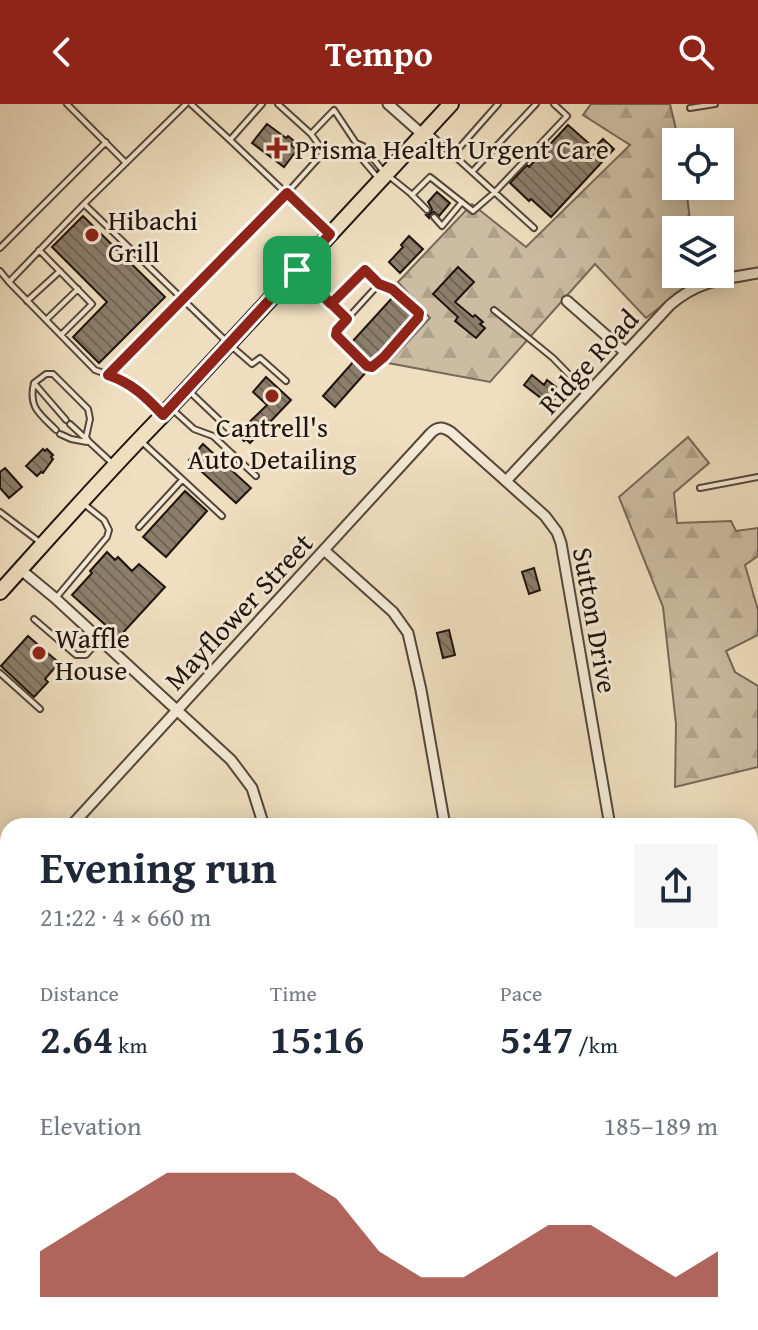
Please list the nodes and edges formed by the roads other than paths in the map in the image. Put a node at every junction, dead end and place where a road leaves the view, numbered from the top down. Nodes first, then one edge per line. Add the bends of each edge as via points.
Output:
1 (67, 104) edge
2 (189, 104) edge
3 (262, 104) edge
4 (278, 104) edge
5 (388, 104) edge
6 (451, 104) edge
7 (498, 104) edge
8 (536, 104) edge
9 (554, 104) edge
10 (715, 104) edge
11 (690, 108) dead end
12 (425, 133) junction
13 (311, 134) junction
14 (230, 140) junction
15 (106, 142) junction
16 (453, 155) junction
17 (126, 163) junction
18 (472, 172) junction
19 (383, 177) junction
20 (495, 192) junction
21 (287, 193) junction
22 (412, 195) junction
23 (462, 202) junction
24 (84, 204) junction
25 (427, 210) dead end
26 (434, 217) dead end
27 (534, 228) dead end
28 (330, 234) junction
29 (0, 248) edge
30 (39, 250) junction
31 (297, 270) junction
32 (0, 271) edge
33 (60, 271) junction
34 (758, 273) edge
35 (9, 282) junction
36 (379, 284) junction
37 (78, 289) junction
38 (182, 300) junction
39 (27, 301) junction
40 (567, 301) dead end
41 (331, 304) junction
42 (494, 310) dead end
43 (347, 319) junction
44 (46, 320) junction
45 (61, 335) junction
46 (229, 344) junction
47 (625, 352) junction
48 (108, 375) junction
49 (286, 381) dead end
50 (34, 383) junction
51 (187, 389) junction
52 (588, 394) junction
53 (166, 411) junction
54 (439, 428) joint
55 (232, 432) dead end
56 (139, 439) junction
57 (89, 442) junction
58 (114, 465) junction
59 (256, 476) dead end
60 (758, 477) edge
61 (182, 480) junction
62 (506, 481) junction
63 (700, 488) dead end
64 (82, 503) junction
65 (0, 512) edge
66 (222, 516) dead end
67 (139, 527) dead end
68 (43, 545) junction
69 (324, 550) junction
70 (20, 569) junction
71 (0, 592) edge
72 (55, 598) junction
73 (34, 619) dead end
74 (99, 640) junction
75 (0, 673) edge
76 (40, 709) dead end
77 (177, 710) junction
78 (78, 818) edge
79 (261, 818) edge
80 (444, 818) edge
81 (609, 818) edge

1 - 15 lane
2 - 14 lane
2 - 17 lane
3 - 14 lane
4 - 13 lane
5 - 12 street
6 - 12 main road
7 - 16 lane
8 - 18 lane
9 - 20 lane via 567,116
10 - 11 lane
12 - 16 lane
12 - 19 main road
13 - 19 lane via 334,110 356,143 356,152
13 - 21 lane via 324,152
14 - 21 lane
15 - 17 lane
15 - 29 lane
16 - 18 lane
17 - 24 lane
18 - 20 lane
19 - 22 lane
19 - 28 main road
20 - 23 lane via 473,211
20 - 27 lane
21 - 28 lane
21 - 38 lane
22 - 23 lane via 430,177
22 - 25 lane
23 - 26 lane via 442,226
24 - 30 lane
24 - 38 lane
28 - 31 main road
30 - 33 lane
30 - 35 lane
31 - 41 lane
31 - 46 main road
32 - 35 lane
33 - 37 lane
33 - 39 lane
34 - 47 street, Ridge Road via 707,282 681,295
35 - 39 lane
36 - 41 lane via 365,270
36 - 43 lane
36 - 43 lane via 419,313 372,367 336,335
37 - 44 lane
37 - 45 lane via 92,304
38 - 46 lane
38 - 48 lane
39 - 44 lane
40 - 47 street
41 - 43 lane
42 - 52 lane
44 - 45 lane
45 - 48 lane via 95,370
46 - 49 lane via 252,364 260,358
46 - 51 main road
47 - 52 street, Ridge Road
48 - 53 lane
50 - 57 lane
50 - 57 lane via 34,408 58,432
50 - 57 lane via 53,374 88,409
51 - 53 main road
51 - 55 lane
52 - 62 street, Ridge Road
53 - 56 main road
53 - 59 lane via 213,436
54 - 62 street, Sutton Drive via 451,432
54 - 69 street, Mayflower Street
56 - 58 main road
56 - 61 lane
57 - 58 lane
58 - 64 main road
60 - 63 lane
61 - 66 lane
61 - 67 lane
62 - 81 street, Sutton Drive via 553,525 561,543
64 - 68 main road
64 - 72 lane via 109,530
65 - 68 lane
68 - 70 main road
69 - 77 street, Mayflower Street
69 - 80 street via 393,612 408,633
70 - 71 main road
70 - 72 street
72 - 74 street
73 - 74 lane via 76,655 86,655
74 - 77 street
75 - 76 lane
77 - 78 street, Mayflower Street
77 - 79 street via 239,769

